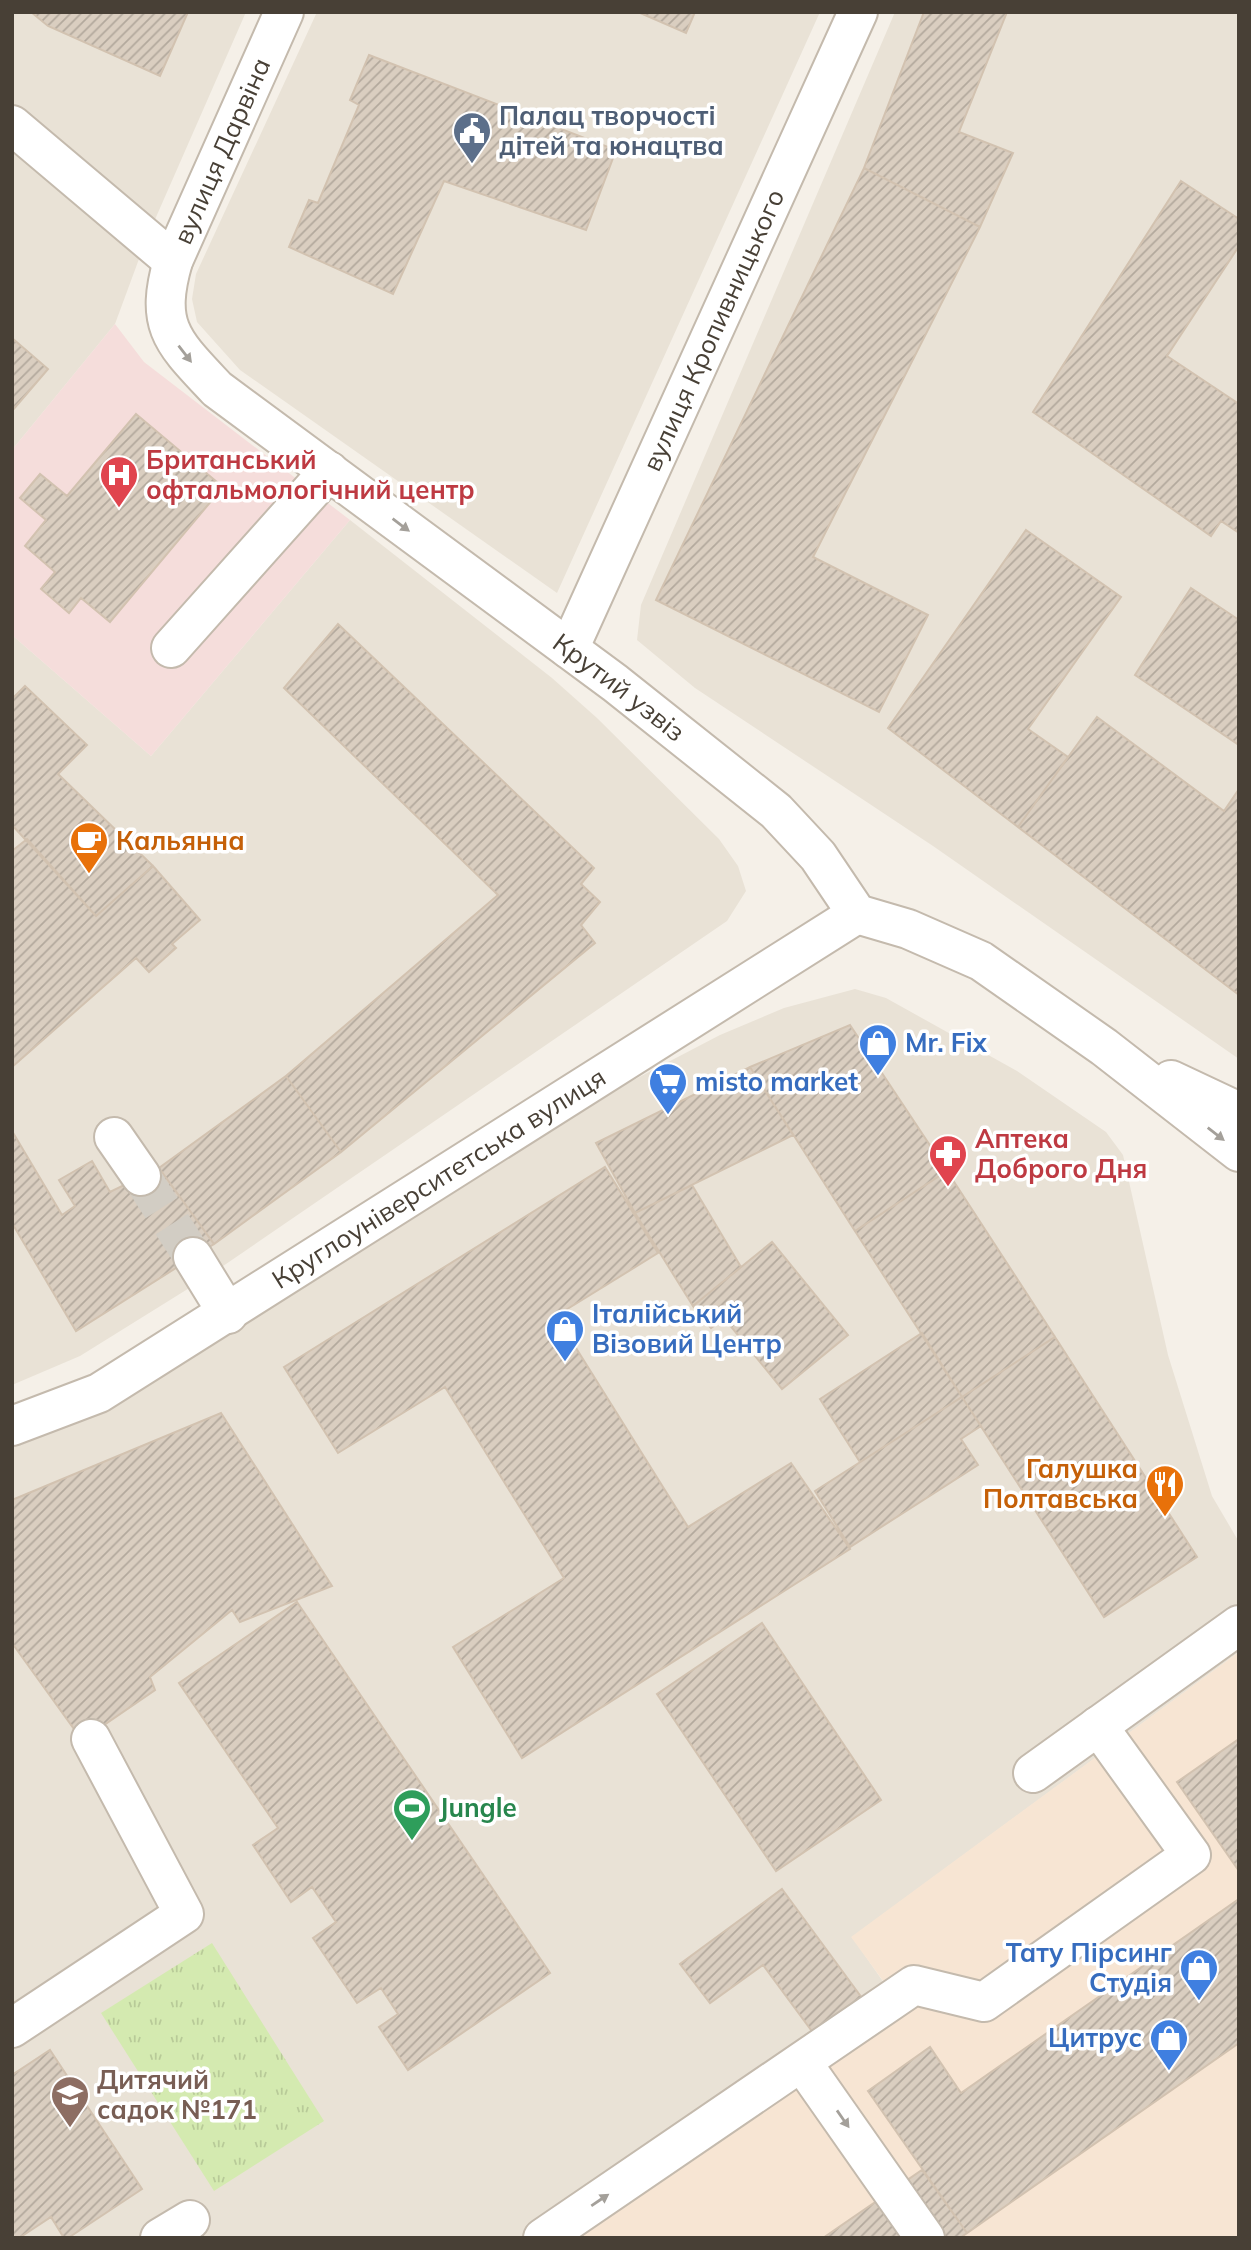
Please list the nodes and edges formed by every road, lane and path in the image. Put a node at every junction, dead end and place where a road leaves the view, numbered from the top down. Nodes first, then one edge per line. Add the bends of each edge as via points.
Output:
1 (284, 12) edge
2 (858, 12) edge
3 (12, 125) edge
4 (168, 276) junction
5 (329, 471) junction
6 (171, 648) dead end
7 (569, 649) junction
8 (857, 914) junction
9 (1104, 1047) junction
10 (1239, 1112) edge
11 (114, 1137) dead end
12 (1239, 1152) edge
13 (141, 1176) tunnel mouth
14 (193, 1257) tunnel mouth
15 (228, 1314) junction
16 (12, 1426) edge
17 (1239, 1625) edge
18 (1098, 1726) junction
19 (91, 1740) dead end
20 (1033, 1773) dead end
21 (12, 2028) edge
22 (803, 2063) junction
23 (543, 2238) edge
24 (925, 2238) edge

1 - 4 street, вулиця Дарвіна
2 - 7 street, вулиця Кропивницького
3 - 4 street
4 -> 5 street, Крутий узвіз via 166,324 183,352 216,389
5 - 6 street
5 -> 7 street, Крутий узвіз
7 - 8 street, Крутий узвіз via 776,811 818,856
8 - 9 street via 908,929 981,961
8 - 15 street, Круглоуніверситетська вулиця
9 - 10 street
9 -> 12 street
11 - 13 street
14 - 15 street
15 - 16 street, Круглоуніверситетська вулиця via 99,1393
17 - 18 street
18 - 20 street
18 - 22 street via 1191,1854 984,2002 914,1985
19 - 21 street via 184,1914
23 -> 22 street
22 -> 24 street

